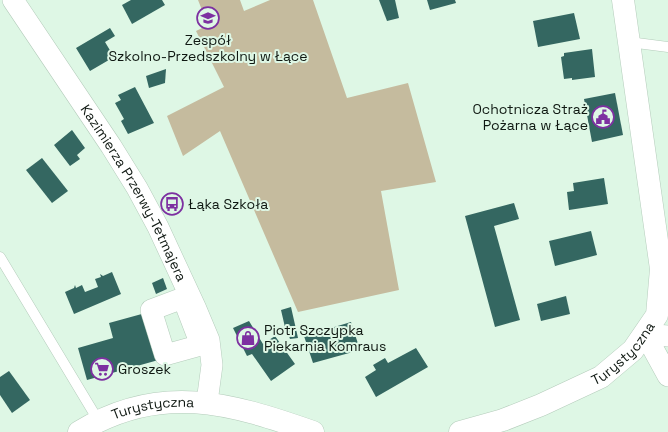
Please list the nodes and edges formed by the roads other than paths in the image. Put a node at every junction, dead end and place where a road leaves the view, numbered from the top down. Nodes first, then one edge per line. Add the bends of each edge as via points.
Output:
1 (13, 0) edge
2 (623, 0) edge
3 (629, 42) junction
4 (668, 47) edge
5 (0, 257) edge
6 (645, 334) junction
7 (668, 336) edge
8 (668, 376) edge
9 (207, 402) junction
10 (98, 420) junction
11 (285, 427) edge
12 (79, 432) edge
13 (313, 432) edge
14 (460, 432) edge

1 - 9 street, Kazimierza Przerwy-Tetmajera via 111,146 158,228 209,340 212,365
2 - 3 main road, Turystyczna
3 - 4 lane
3 - 6 main road, Turystyczna via 661,268 657,315
5 - 10 lane
6 - 7 street
6 - 8 street
6 - 14 main road, Turystyczna via 633,350 602,377 535,408
9 - 10 main road, Turystyczna via 183,401 140,405
9 - 11 main road, Turystyczna via 260,413
10 - 12 main road, Turystyczna
11 - 13 main road

